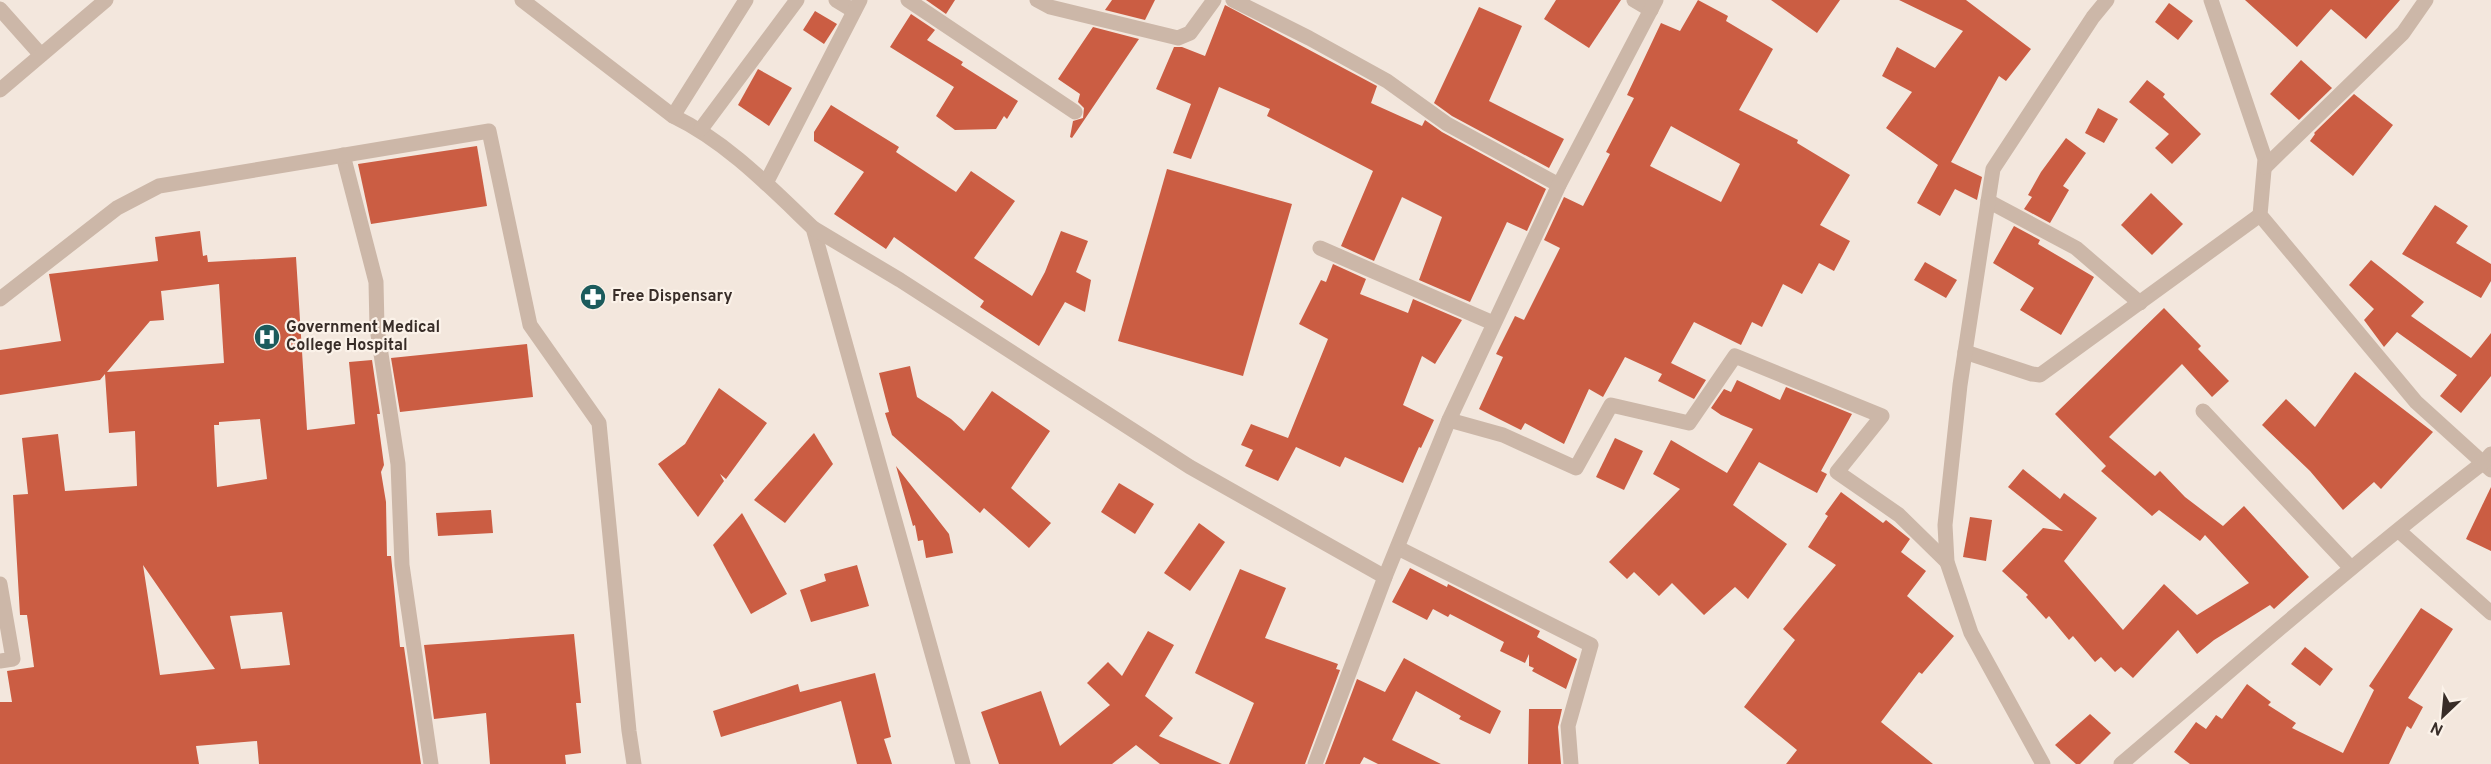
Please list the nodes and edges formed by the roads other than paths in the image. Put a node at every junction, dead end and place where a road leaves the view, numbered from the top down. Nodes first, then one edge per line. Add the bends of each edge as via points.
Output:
1 (106, 0) edge
2 (522, 0) edge
3 (746, 0) edge
4 (797, 0) edge
5 (836, 0) edge
6 (908, 0) edge
7 (1037, 0) edge
8 (1214, 0) edge
9 (1233, 0) edge
10 (1634, 0) edge
11 (2107, 0) edge
12 (2211, 0) edge
13 (2426, 0) edge
14 (857, 5) edge
15 (1654, 5) edge
16 (0, 9) edge
17 (42, 55) junction
18 (0, 90) edge
19 (1075, 112) dead end
20 (673, 116) junction
21 (701, 129) junction
22 (343, 155) junction
23 (2265, 167) junction
24 (766, 183) junction
25 (1559, 185) junction
26 (1988, 201) junction
27 (2260, 215) junction
28 (813, 228) junction
29 (1320, 248) dead end
30 (0, 299) edge
31 (2140, 303) junction
32 (1493, 323) junction
33 (1965, 352) junction
34 (2203, 411) dead end
35 (1449, 420) junction
36 (2489, 462) edge
37 (2399, 531) junction
38 (1398, 548) junction
39 (1947, 562) junction
40 (2351, 567) junction
41 (1385, 578) junction
42 (0, 584) edge
43 (2491, 613) edge
44 (0, 661) edge
45 (431, 764) edge
46 (634, 764) edge
47 (963, 764) edge
48 (1316, 764) edge
49 (1570, 764) edge
50 (2043, 764) edge
51 (2121, 764) edge

1 - 17 street
2 - 20 street
3 - 20 street
4 - 21 street
5 - 14 street
6 - 19 street
7 - 8 street via 1178,38 1190,33
9 - 25 street via 1387,81 1447,124
10 - 15 street
11 - 26 street via 1993,169
12 - 23 street
13 - 23 street via 2403,33
14 - 24 street
15 - 25 street
16 - 17 street
17 - 18 street
20 - 21 street
21 - 24 street
22 - 30 street via 159,186 117,208
22 - 45 street via 376,282 377,328 398,464 402,565
22 - 46 street via 489,131 530,325 599,423
23 - 27 street
24 - 28 street
25 - 32 street
26 - 31 street via 2076,248
26 - 33 street
27 - 31 street
27 - 36 street via 2416,402
28 - 41 street via 1190,467
28 - 47 street
29 - 32 street
31 - 33 street via 2040,375
32 - 35 street
33 - 39 street via 1945,525
34 - 40 street
35 - 38 street
35 - 39 street via 1503,435 1576,468 1611,405 1689,423 1735,356 1882,416 1837,472 1899,514
36 - 37 street via 2413,516
37 - 40 street
37 - 43 street
38 - 41 street
38 - 49 street via 1591,645 1568,726
39 - 50 street via 1971,633
40 - 51 street
41 - 48 street
42 - 44 street via 14,658

